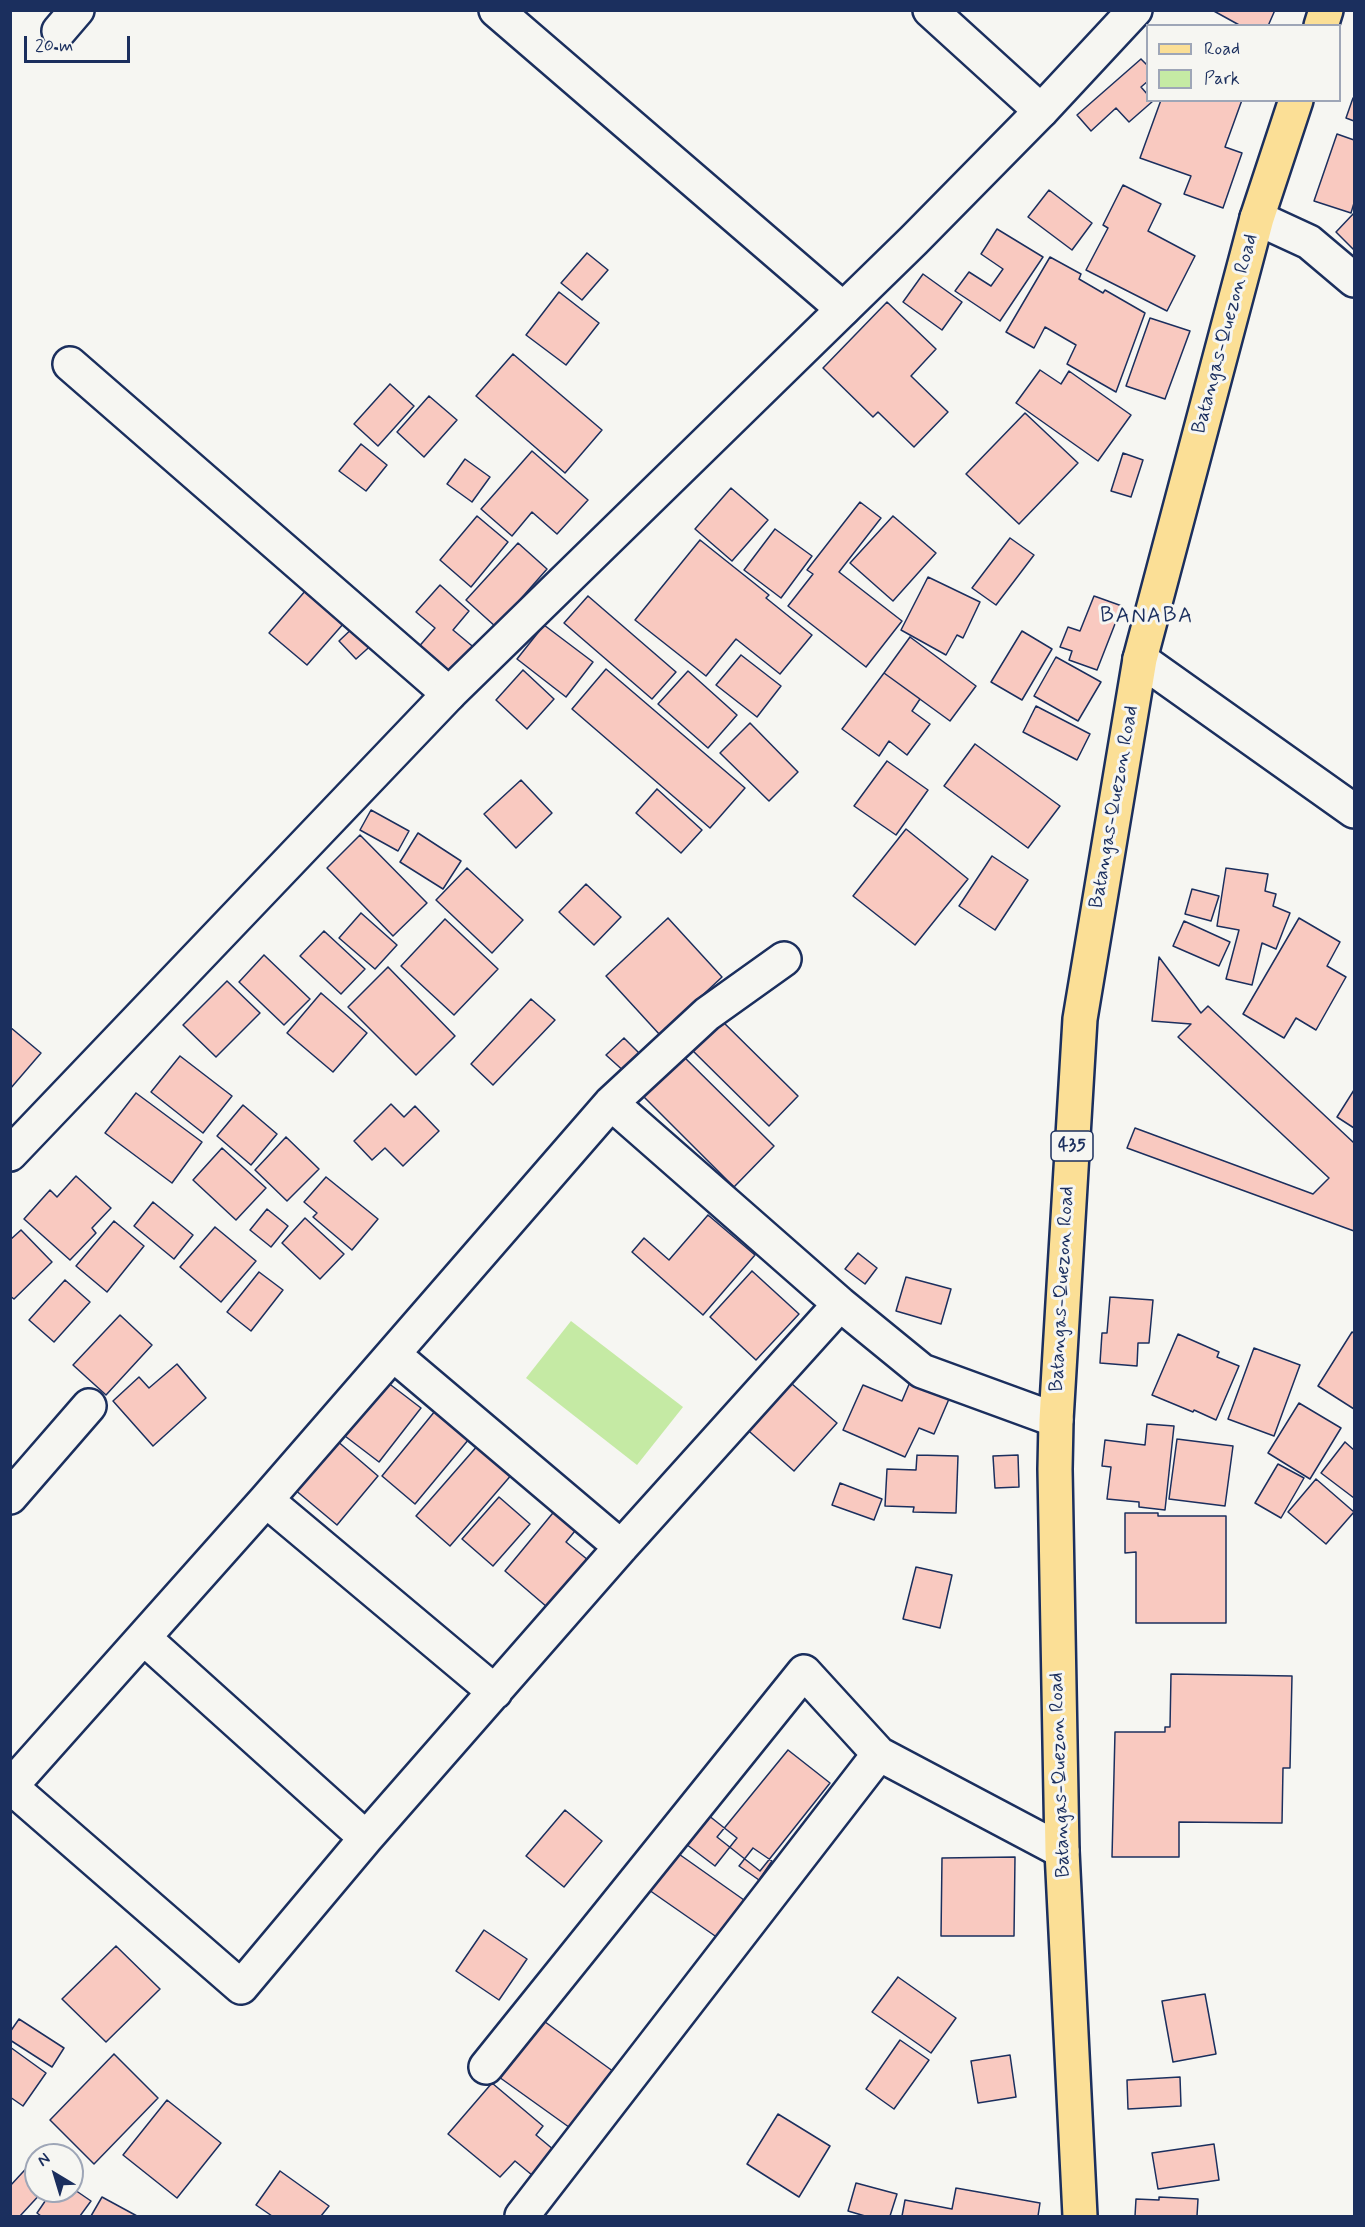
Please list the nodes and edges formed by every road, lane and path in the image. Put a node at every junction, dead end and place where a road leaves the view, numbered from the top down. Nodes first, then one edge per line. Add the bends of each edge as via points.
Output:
1 (496, 10) edge
2 (930, 10) edge
3 (1135, 10) edge
4 (1295, 102) edge
5 (1041, 111) junction
6 (1257, 218) junction
7 (1354, 280) edge
8 (843, 309) junction
9 (70, 364) dead end
10 (1140, 659) junction
11 (449, 694) junction
12 (1354, 811) edge
13 (784, 959) dead end
14 (611, 1103) junction
15 (10, 1154) edge
16 (840, 1304) junction
17 (393, 1354) junction
18 (89, 1406) dead end
19 (1056, 1420) junction
20 (10, 1497) edge
21 (266, 1500) junction
22 (621, 1547) junction
23 (144, 1638) junction
24 (495, 1692) junction
25 (879, 1754) junction
26 (11, 1786) edge
27 (366, 1838) junction
28 (1062, 1851) junction
29 (486, 2067) dead end
30 (522, 2217) edge
31 (1080, 2217) edge

1 - 8 street
2 - 5 street
3 - 5 street
4 - 6 main road, Batangas-Quezon Road / 435
5 - 8 street
6 - 7 street via 1309,242
6 - 10 main road, Batangas-Quezon Road / 435
8 - 11 street
9 - 11 street
10 - 12 street
10 - 19 main road, Batangas-Quezon Road / 435 via 1080,1019
11 - 15 street
13 - 14 street via 707,1014
14 - 16 street
14 - 17 street
16 - 19 street via 922,1371
16 - 22 street
17 - 21 street
17 - 22 street
18 - 20 street
19 - 28 main road, Batangas-Quezon Road / 435
21 - 23 street
21 - 24 street
22 - 24 street
23 - 26 street
23 - 27 street
24 - 27 street
25 - 28 street
25 - 29 street via 804,1672
25 - 30 street
26 - 27 street via 241,1987
28 - 31 main road, Batangas-Quezon Road / 435

